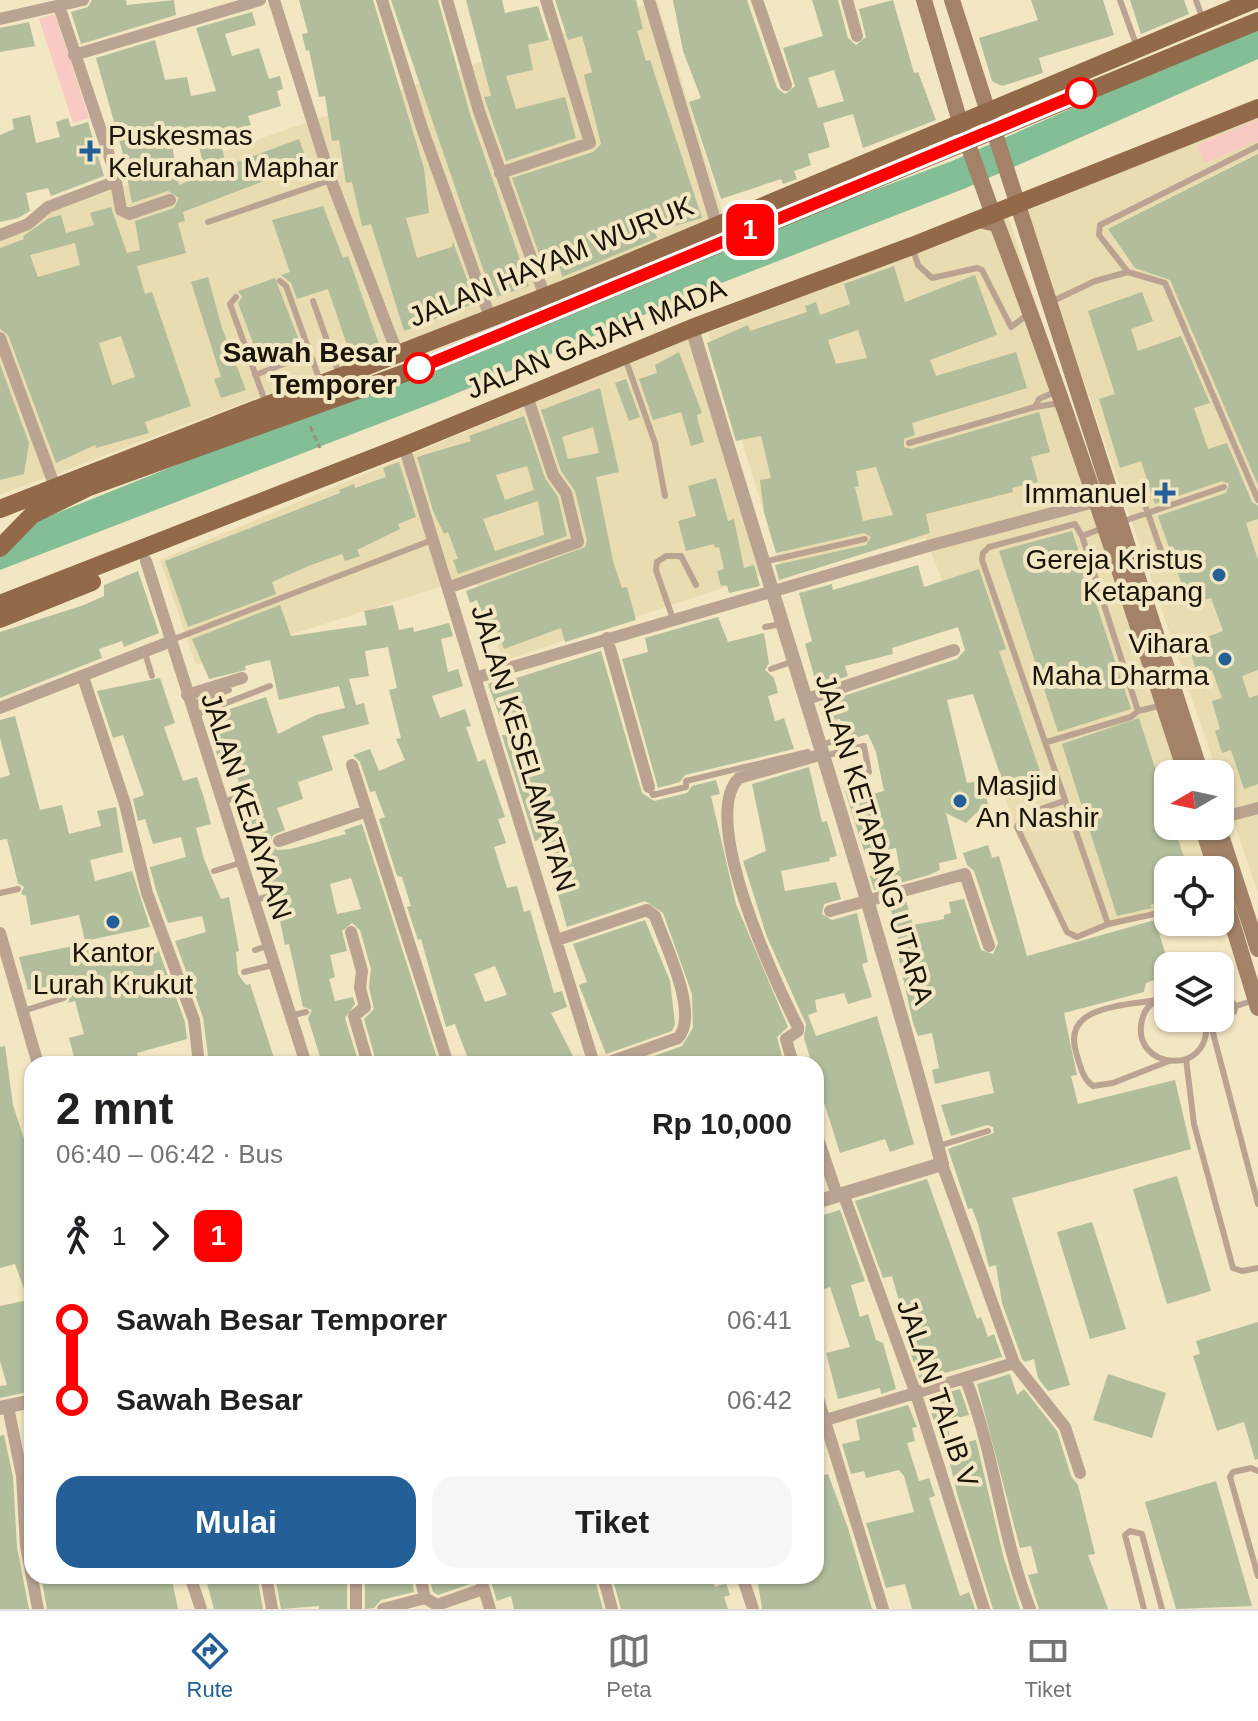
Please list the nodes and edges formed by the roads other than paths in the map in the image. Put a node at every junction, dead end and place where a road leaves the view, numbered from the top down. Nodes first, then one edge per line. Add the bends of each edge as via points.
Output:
1 (83, 0) edge
2 (260, 0) edge
3 (274, 0) edge
4 (382, 0) edge
5 (447, 0) edge
6 (546, 0) edge
7 (649, 0) edge
8 (757, 0) edge
9 (847, 0) edge
10 (924, 0) edge
11 (952, 0) edge
12 (1120, 0) edge
13 (1196, 0) edge
14 (1254, 0) edge
15 (1234, 4) edge
16 (59, 6) junction
17 (0, 19) edge
18 (1203, 20) junction
19 (1258, 21) edge
20 (857, 36) dead end
21 (1137, 47) junction
22 (74, 55) junction
23 (786, 85) dead end
24 (1258, 108) edge
25 (985, 111) junction
26 (960, 122) junction
27 (993, 134) junction
28 (968, 145) junction
29 (1258, 146) edge
30 (500, 173) junction
31 (331, 180) junction
32 (114, 182) junction
33 (170, 200) dead end
34 (1018, 204) junction
35 (989, 219) junction
36 (208, 222) dead end
37 (716, 223) junction
38 (0, 235) edge
39 (912, 246) junction
40 (1128, 272) junction
41 (280, 281) dead end
42 (236, 297) dead end
43 (545, 297) junction
44 (313, 301) dead end
45 (1050, 304) junction
46 (1031, 311) junction
47 (490, 317) junction
48 (692, 328) junction
49 (0, 338) edge
50 (310, 354) junction
51 (398, 355) junction
52 (624, 356) junction
53 (255, 375) junction
54 (340, 378) junction
55 (322, 385) junction
56 (527, 396) junction
57 (1060, 397) junction
58 (267, 407) junction
59 (1035, 407) junction
60 (909, 443) dead end
61 (161, 445) junction
62 (404, 446) junction
63 (1224, 487) dead end
64 (1054, 495) dead end
65 (1101, 495) junction
66 (52, 496) junction
67 (665, 496) dead end
68 (1258, 500) edge
69 (0, 509) edge
70 (1147, 513) junction
71 (0, 519) edge
72 (206, 524) junction
73 (1114, 524) junction
74 (1082, 536) junction
75 (435, 539) junction
76 (865, 539) dead end
77 (0, 548) edge
78 (146, 561) junction
79 (762, 563) junction
80 (1137, 571) junction
81 (696, 585) dead end
82 (450, 587) junction
83 (771, 592) junction
84 (0, 604) edge
85 (0, 619) edge
86 (673, 619) junction
87 (781, 624) junction
88 (765, 627) dead end
89 (607, 638) junction
90 (169, 642) junction
91 (954, 650) dead end
92 (144, 652) junction
93 (794, 661) junction
94 (771, 669) dead end
95 (152, 676) dead end
96 (83, 677) junction
97 (478, 677) junction
98 (242, 678) dead end
99 (270, 686) dead end
100 (229, 690) dead end
101 (807, 699) junction
102 (1170, 702) junction
103 (191, 705) junction
104 (0, 708) edge
105 (1138, 711) junction
106 (835, 723) dead end
107 (1047, 742) junction
108 (823, 751) junction
109 (1191, 760) edge
110 (352, 765) dead end
111 (869, 772) dead end
112 (649, 787) joint
113 (243, 795) dead end
114 (1064, 801) junction
115 (221, 803) junction
116 (1258, 808) edge
117 (367, 811) junction
118 (1234, 814) edge
119 (1223, 840) edge
120 (279, 841) dead end
121 (240, 863) junction
122 (214, 871) dead end
123 (18, 889) dead end
124 (0, 893) edge
125 (273, 895) dead end
126 (869, 900) junction
127 (252, 901) junction
128 (830, 911) dead end
129 (1154, 914) edge
130 (1108, 924) junction
131 (1234, 930) edge
132 (351, 932) dead end
133 (0, 933) edge
134 (557, 940) junction
135 (989, 946) dead end
136 (1258, 949) edge
137 (4, 960) edge
138 (273, 965) junction
139 (244, 972) dead end
140 (64, 998) dead end
141 (1154, 1001) edge
142 (1257, 1002) edge
143 (1154, 1003) edge
144 (1236, 1006) joint
145 (23, 1011) junction
146 (306, 1012) dead end
147 (1234, 1012) edge
148 (290, 1016) junction
149 (1206, 1032) edge
150 (1211, 1032) edge
151 (36, 1056) edge
152 (197, 1056) edge
153 (303, 1056) edge
154 (366, 1056) edge
155 (445, 1056) edge
156 (592, 1056) edge
157 (627, 1056) edge
158 (791, 1056) edge
159 (1186, 1059) junction
160 (1169, 1061) junction
161 (988, 1131) dead end
162 (937, 1146) junction
163 (824, 1153) edge
164 (942, 1164) junction
165 (840, 1194) junction
166 (824, 1199) edge
167 (1258, 1204) edge
168 (1258, 1268) edge
169 (1014, 1363) junction
170 (966, 1380) junction
171 (916, 1394) junction
172 (24, 1403) edge
173 (4, 1408) edge
174 (824, 1421) edge
175 (824, 1434) edge
176 (1258, 1471) edge
177 (1080, 1473) dead end
178 (24, 1511) edge
179 (1258, 1576) edge
180 (33, 1584) edge
181 (193, 1584) edge
182 (267, 1584) edge
183 (356, 1584) edge
184 (424, 1584) edge
185 (477, 1584) edge
186 (482, 1584) edge
187 (605, 1584) edge
188 (745, 1584) edge
189 (433, 1604) edge
190 (391, 1608) edge
191 (38, 1609) edge
192 (201, 1609) edge
193 (272, 1609) edge
194 (356, 1609) edge
195 (490, 1609) edge
196 (612, 1609) edge
197 (753, 1609) edge
198 (883, 1609) edge
199 (984, 1609) edge
200 (1030, 1609) edge
201 (1144, 1609) edge
202 (1162, 1609) edge

1 - 16 street
2 - 22 street
3 - 31 street
4 - 47 street
5 - 30 street
6 - 30 street via 591,140
7 - 37 street
8 - 23 street
9 - 20 street
10 - 26 main road
11 - 25 main road
12 - 21 lane
13 - 18 lane
14 - 15 main road, JALAN HAYAM WURUK
15 - 18 main road, JALAN HAYAM WURUK
16 - 17 street
16 - 22 street
18 - 21 main road, JALAN HAYAM WURUK
19 - 27 main road, JALAN HAYAM WURUK
21 - 25 main road, JALAN HAYAM WURUK
22 - 32 street
24 - 34 main road, JALAN GAJAH MADA
25 - 26 main road, JALAN HAYAM WURUK
25 - 27 main road
26 - 28 main road
26 - 37 main road, JALAN HAYAM WURUK
27 - 28 main road, JALAN HAYAM WURUK
27 - 34 main road
28 - 35 main road
28 - 66 main road, JALAN HAYAM WURUK via 419,368
29 - 40 lane via 1100,225 1099,235
30 - 43 street
31 - 36 lane
31 - 51 street
32 - 33 street via 121,210 129,214
32 - 38 street via 48,207 28,224
34 - 35 main road, JALAN GAJAH MADA
34 - 45 main road
35 - 39 main road, JALAN GAJAH MADA
35 - 46 main road
37 - 43 main road, JALAN HAYAM WURUK
39 - 46 lane via 918,265 932,278 982,270 1011,327
39 - 48 main road, JALAN GAJAH MADA
40 - 45 lane via 1058,296
40 - 68 lane via 1168,287
41 - 50 lane
42 - 53 lane via 230,304
43 - 47 main road, JALAN HAYAM WURUK
44 - 54 lane
45 - 46 main road
45 - 65 main road
46 - 57 main road
47 - 51 main road, JALAN HAYAM WURUK
48 - 52 main road, JALAN GAJAH MADA
48 - 79 street, JALAN KETAPANG UTARA
49 - 66 street
50 - 53 lane
50 - 55 lane
51 - 54 main road, JALAN HAYAM WURUK
52 - 56 main road, JALAN GAJAH MADA
52 - 67 lane via 655,443
53 - 58 lane
54 - 55 main road, JALAN HAYAM WURUK
55 - 58 main road, JALAN HAYAM WURUK
56 - 62 main road, JALAN GAJAH MADA
56 - 82 street via 553,475 569,501 578,542
57 - 59 lane
57 - 59 lane via 1039,399
57 - 65 main road
58 - 61 main road, JALAN HAYAM WURUK
59 - 60 lane
61 - 66 main road, JALAN HAYAM WURUK
61 - 71 main road
62 - 72 main road, JALAN GAJAH MADA
62 - 75 street, JALAN KESELAMATAN
63 - 70 lane
64 - 65 lane
65 - 70 lane via 1139,488
65 - 73 main road
65 - 83 street
66 - 69 main road, JALAN HAYAM WURUK
66 - 77 main road
70 - 73 lane
70 - 80 lane via 1165,562
72 - 78 main road via 195,541
72 - 84 main road, JALAN GAJAH MADA
73 - 74 lane
73 - 80 main road
73 - 102 main road
74 - 105 lane
74 - 107 lane via 1073,523 983,553
75 - 82 street, JALAN KESELAMATAN
75 - 90 lane
76 - 79 lane
78 - 85 main road
78 - 90 street, JALAN KEJAYAAN
79 - 83 street, JALAN KETAPANG UTARA
80 - 102 main road
81 - 86 lane via 681,556 657,562
82 - 97 street, JALAN KESELAMATAN
83 - 86 street
83 - 87 street, JALAN KETAPANG UTARA
86 - 89 street
87 - 88 lane
87 - 93 street, JALAN KETAPANG UTARA
89 - 97 street
89 - 112 street
90 - 92 street
90 - 103 street, JALAN KEJAYAAN
91 - 101 street
92 - 95 lane
92 - 96 street
93 - 94 lane
93 - 101 street, JALAN KETAPANG UTARA
96 - 104 street
96 - 152 street via 125,804 147,893 194,1020
97 - 134 street, JALAN KESELAMATAN
98 - 103 street
99 - 103 lane
100 - 103 lane
101 - 108 street, JALAN KETAPANG UTARA
102 - 105 lane
102 - 109 main road
103 - 115 street, JALAN KEJAYAAN
105 - 107 lane
106 - 108 lane via 840,739
107 - 114 lane
108 - 111 lane via 864,746
108 - 112 lane via 686,781 686,787 653,795
108 - 126 street, JALAN KETAPANG UTARA
108 - 158 street via 739,778 731,800 731,840 746,910 798,1027 786,1039
110 - 117 street
113 - 115 lane
114 - 130 lane
114 - 130 lane via 1023,815 1017,827 1067,932 1077,937
115 - 121 street, JALAN KEJAYAAN
116 - 118 street
117 - 120 street
117 - 155 street
119 - 136 main road
121 - 122 lane
121 - 127 street, JALAN KEJAYAAN
123 - 124 lane
125 - 127 lane
126 - 128 street
126 - 135 street via 965,874
126 - 162 street, JALAN KETAPANG UTARA via 901,993
127 - 138 street, JALAN KEJAYAAN via 261,948
129 - 130 lane
131 - 142 main road
132 - 154 street via 365,1007 354,1016
133 - 137 street
134 - 156 street, JALAN KESELAMATAN
134 - 157 street via 647,910 655,916 687,1015 678,1038
137 - 145 street
138 - 139 lane
138 - 148 street, JALAN KEJAYAAN
140 - 145 lane
141 - 160 lane via 1084,1017 1074,1029 1074,1046 1093,1086
142 - 144 lane
143 - 160 lane via 1144,1015 1141,1032 1150,1052
144 - 147 lane
145 - 151 street
146 - 148 lane
148 - 153 street, JALAN KEJAYAAN
149 - 159 lane via 1200,1049
150 - 167 lane
159 - 160 lane
159 - 168 lane via 1195,1131 1233,1268
161 - 162 lane
162 - 164 street, JALAN KETAPANG UTARA
163 - 165 street, JALAN TALIB V
164 - 165 street
164 - 169 street, JALAN KETAPANG UTARA
165 - 166 street
165 - 171 street, JALAN TALIB V
169 - 170 street
169 - 177 street, JALAN KETAPANG UTARA via 1065,1427
170 - 171 street
170 - 200 street
171 - 174 street
171 - 199 street, JALAN TALIB V
172 - 173 street
173 - 178 street via 22,1476
175 - 198 street
176 - 179 lane via 1251,1468 1230,1477
180 - 191 street
181 - 192 street
182 - 193 street
183 - 194 street
184 - 189 street
185 - 189 street
186 - 195 street
187 - 196 street
188 - 197 street
189 - 190 street
201 - 202 lane via 1125,1535 1130,1531 1142,1534

